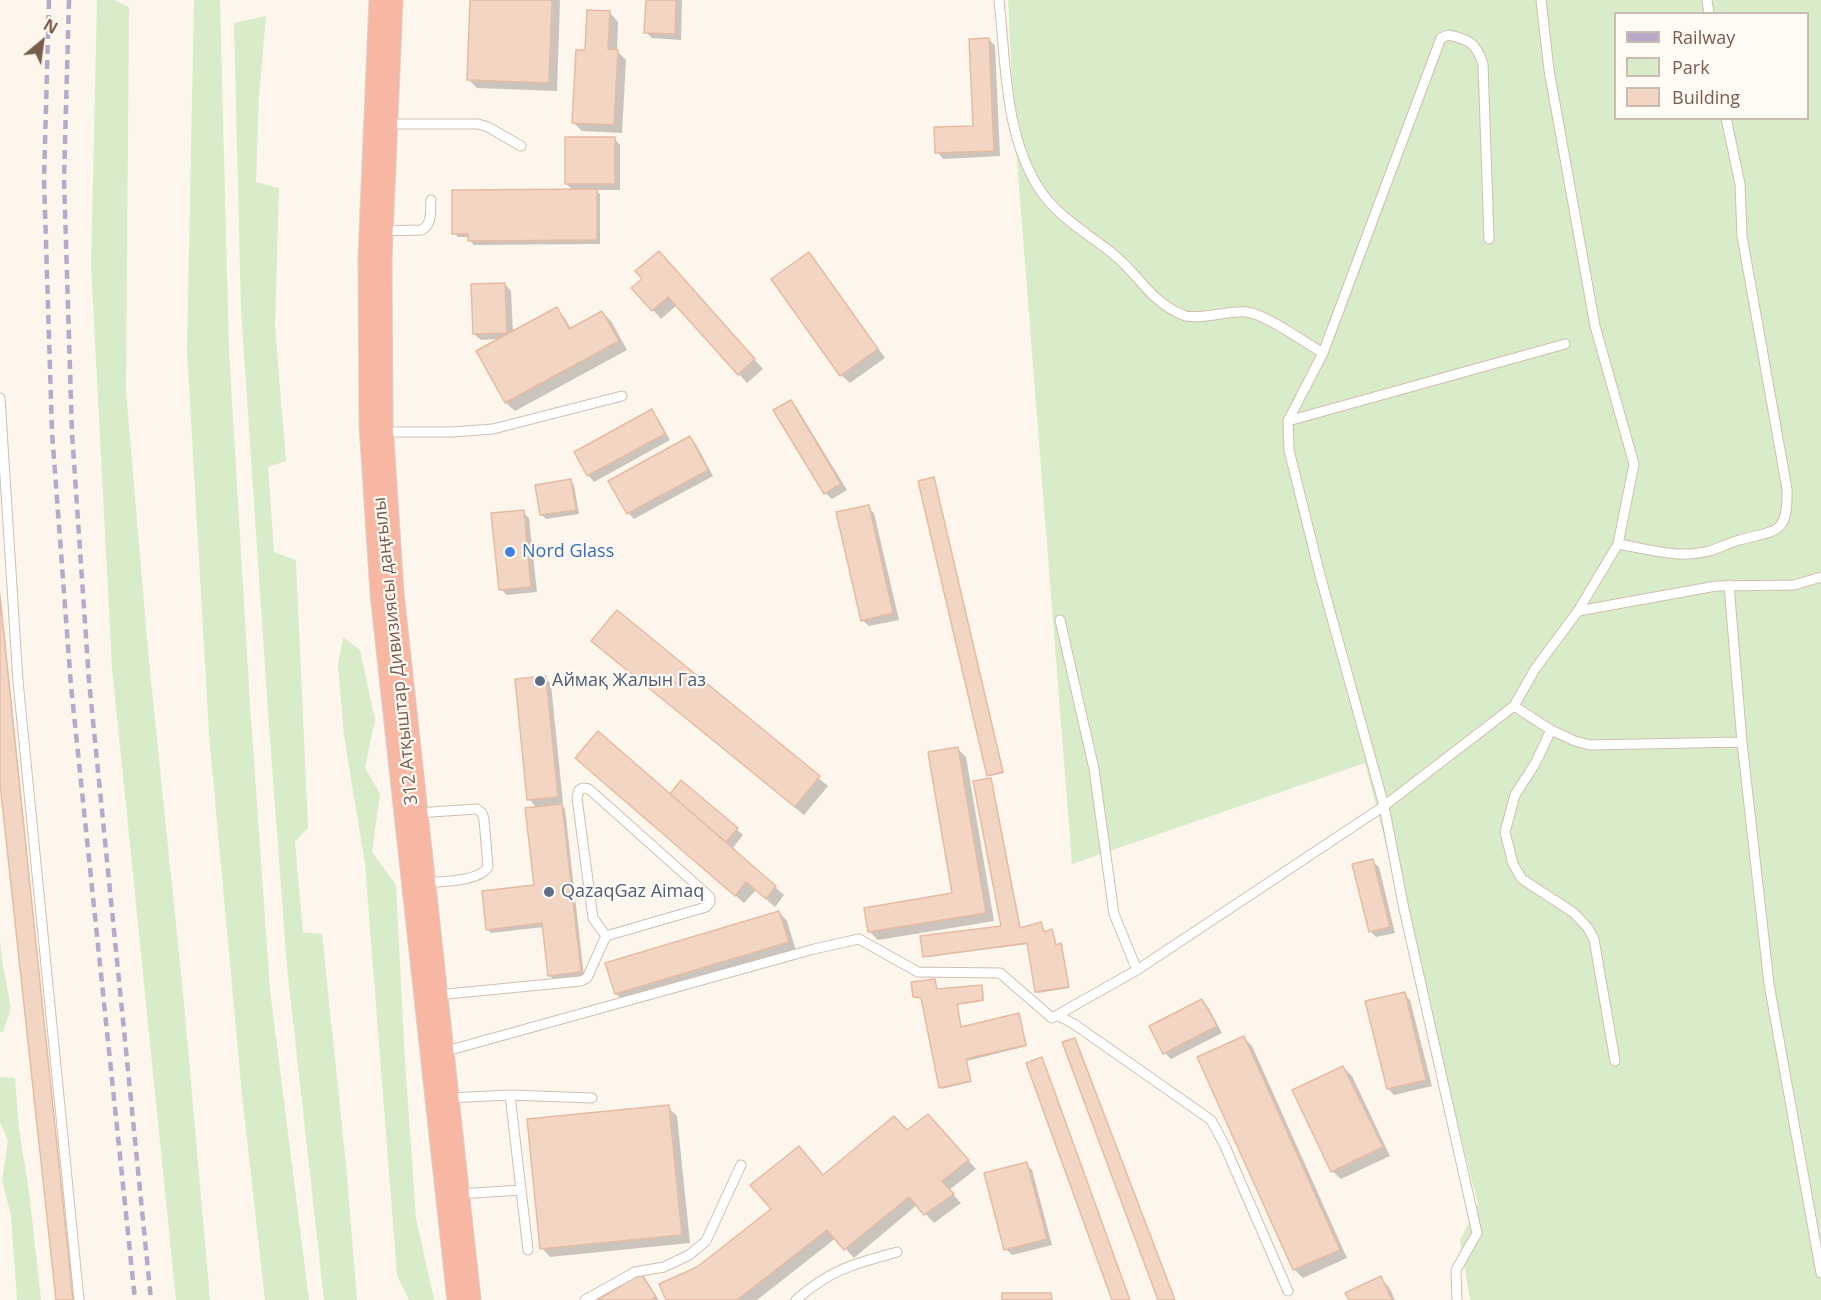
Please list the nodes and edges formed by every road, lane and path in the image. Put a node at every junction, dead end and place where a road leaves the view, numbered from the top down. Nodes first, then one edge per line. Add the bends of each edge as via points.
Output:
1 (386, 0) edge
2 (999, 0) edge
3 (1541, 0) edge
4 (1726, 120) edge
5 (380, 124) junction
6 (521, 146) dead end
7 (431, 200) dead end
8 (376, 231) junction
9 (1490, 238) dead end
10 (1565, 344) dead end
11 (1323, 353) junction
12 (622, 396) dead end
13 (0, 398) edge
14 (1288, 421) junction
15 (377, 432) junction
16 (1618, 544) junction
17 (1821, 577) edge
18 (1729, 585) junction
19 (1578, 611) junction
20 (1060, 620) dead end
21 (1514, 706) junction
22 (1551, 730) junction
23 (1742, 742) junction
24 (1384, 806) junction
25 (412, 813) junction
26 (419, 884) junction
27 (606, 936) junction
28 (1137, 970) junction
29 (431, 996) junction
30 (1057, 1014) junction
31 (437, 1054) junction
32 (1615, 1061) dead end
33 (510, 1095) junction
34 (442, 1098) junction
35 (592, 1098) dead end
36 (741, 1165) dead end
37 (521, 1190) junction
38 (453, 1194) junction
39 (528, 1250) dead end
40 (897, 1252) dead end
41 (1821, 1273) edge
42 (1288, 1291) dead end
43 (79, 1300) edge
44 (464, 1300) edge
45 (585, 1300) edge
46 (796, 1300) edge
47 (1457, 1300) edge

1 - 5 highway, 312 Атқыштар Дивизиясы даңғылы
2 - 11 lane via 1011,110 1022,154 1041,191 1076,228 1113,254 1159,302 1186,317 1248,312
3 - 16 lane via 1549,70 1595,326 1634,464
4 - 16 lane via 1740,184 1742,236 1787,489 1785,518 1771,533 1707,552 1678,554
5 - 6 lane via 478,124
5 - 8 highway, 312 Атқыштар Дивизиясы даңғылы
7 - 8 lane via 426,229
8 - 15 highway, 312 Атқыштар Дивизиясы даңғылы
9 - 11 lane via 1483,64 1478,50 1466,39 1448,35 1441,38
10 - 14 lane
11 - 14 lane
12 - 15 lane via 493,429
13 - 43 lane via 18,681
14 - 24 lane via 1289,450 1320,575
15 - 25 highway, 312 Атқыштар Дивизиясы даңғылы via 387,593
16 - 19 lane
17 - 18 lane via 1794,585
18 - 19 lane
18 - 23 lane
19 - 21 lane via 1535,669
20 - 28 lane via 1094,769 1114,914
21 - 22 lane
21 - 24 lane
22 - 23 lane via 1590,745
22 - 32 lane via 1515,795 1505,832 1513,864 1522,879 1575,913 1594,939
23 - 41 lane via 1769,984
24 - 28 lane
24 - 47 lane via 1477,1233 1456,1270
25 - 26 highway, 312 Атқыштар Дивизиясы даңғылы
25 - 26 lane via 477,809 484,819 488,867 485,872 476,877
26 - 29 highway, 312 Атқыштар Дивизиясы даңғылы
27 - 27 lane via 706,907 710,897 584,788 577,798 593,918
27 - 29 lane via 587,978 581,981
28 - 30 lane
29 - 31 highway, 312 Атқыштар Дивизиясы даңғылы
30 - 31 lane via 1052,1018 1000,973 918,972 859,939
30 - 42 lane via 1211,1120
31 - 34 highway, 312 Атқыштар Дивизиясы даңғылы
33 - 34 lane
33 - 35 lane
33 - 37 lane
34 - 38 highway, 312 Атқыштар Дивизиясы даңғылы
36 - 45 lane via 706,1242 664,1267 634,1272
37 - 38 lane
37 - 39 lane
38 - 44 highway, 312 Атқыштар Дивизиясы даңғылы
40 - 46 lane via 848,1265 815,1283

